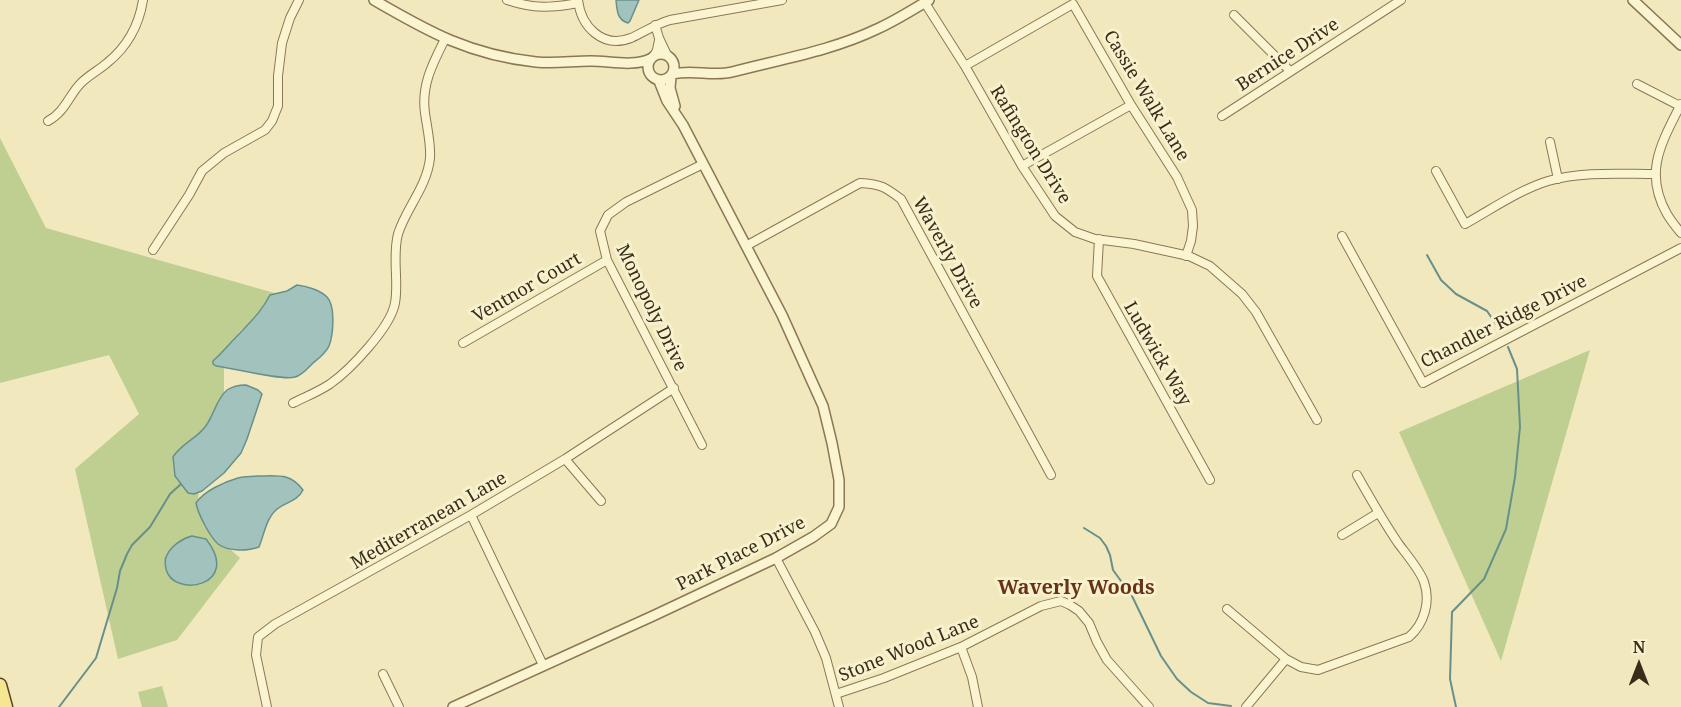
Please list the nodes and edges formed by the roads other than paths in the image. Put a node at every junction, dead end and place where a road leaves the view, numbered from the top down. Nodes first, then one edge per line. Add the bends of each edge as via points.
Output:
1 (143, 0) edge
2 (299, 0) edge
3 (375, 0) edge
4 (507, 0) edge
5 (782, 0) edge
6 (1401, 0) edge
7 (1633, 0) edge
8 (578, 1) edge
9 (927, 1) edge
10 (1234, 15) dead end
11 (655, 25) junction
12 (659, 38) junction
13 (445, 39) junction
14 (1681, 45) edge
15 (652, 58) junction
16 (670, 59) junction
17 (572, 63) junction
18 (964, 66) junction
19 (739, 69) junction
20 (1290, 71) junction
21 (649, 73) junction
22 (672, 75) junction
23 (659, 81) junction
24 (1637, 84) dead end
25 (1131, 105) junction
26 (1680, 105) edge
27 (677, 114) junction
28 (1222, 116) dead end
29 (48, 121) dead end
30 (1550, 142) dead end
31 (703, 164) junction
32 (1022, 166) junction
33 (1436, 171) dead end
34 (1655, 174) junction
35 (1558, 178) junction
36 (1681, 233) edge
37 (1342, 236) dead end
38 (1099, 239) junction
39 (746, 246) junction
40 (1681, 248) edge
41 (153, 250) dead end
42 (1186, 256) junction
43 (607, 260) junction
44 (463, 343) dead end
45 (674, 388) junction
46 (293, 403) dead end
47 (1317, 420) dead end
48 (702, 445) dead end
49 (565, 459) junction
50 (1051, 475) dead end
51 (1357, 475) dead end
52 (1210, 480) dead end
53 (601, 501) dead end
54 (1378, 513) junction
55 (471, 515) junction
56 (1342, 535) dead end
57 (776, 558) junction
58 (1227, 609) dead end
59 (961, 647) junction
60 (1286, 659) junction
61 (543, 665) junction
62 (383, 674) dead end
63 (0, 685) edge
64 (836, 694) junction
65 (6, 707) edge
66 (267, 707) edge
67 (399, 707) edge
68 (453, 707) edge
69 (839, 707) edge
70 (978, 707) edge
71 (1149, 707) edge
72 (1246, 707) edge

1 - 29 street via 141,16 122,48 80,84 62,111
2 - 41 street via 282,43 278,106 272,121 265,130 224,153 202,171
3 - 13 street
4 - 8 street via 536,8
5 - 11 street
6 - 20 street, Bernice Drive
7 - 14 street
8 - 11 street via 587,27 606,39 623,40
9 - 18 street, Rafington Drive
9 - 19 street via 879,29 850,40
10 - 20 street
11 - 12 street
12 - 15 street
12 - 16 street
13 - 17 street via 516,59
13 - 46 street via 426,80 424,106 430,160 398,237 393,311 352,366 330,384
15 - 16 street via 662,54
15 - 17 street via 638,63
15 - 21 street
16 - 19 street via 684,66
16 - 22 street
17 - 21 street
18 - 25 street, Cassie Walk Lane via 1073,4
18 - 32 street, Rafington Drive
19 - 22 street
20 - 28 street, Bernice Drive
21 - 23 street
22 - 23 street
22 - 27 street, Park Place Drive via 670,88
23 - 27 street, Park Place Drive
24 - 26 street
25 - 32 street
25 - 42 street, Cassie Walk Lane via 1177,177 1192,210 1193,226
26 - 34 street via 1657,155
27 - 31 street, Park Place Drive
30 - 35 street
31 - 39 street, Park Place Drive
31 - 43 street, Monopoly Drive via 608,215 600,231
32 - 38 street, Rafington Drive via 1055,216 1075,232
33 - 35 street via 1465,224 1530,187
34 - 35 street
34 - 36 street via 1667,213
37 - 40 street, Chandler Ridge Drive via 1423,383
38 - 42 street, Rafington Drive
38 - 52 street, Ludwick Way via 1097,276
39 - 50 street, Waverly Drive via 860,183 887,188 901,199
39 - 57 street, Park Place Drive via 823,406 839,480 839,507 831,524
42 - 47 street, Rafington Drive via 1210,266 1242,294
43 - 44 street, Ventnor Court
43 - 45 street, Monopoly Drive
45 - 48 street, Monopoly Drive
45 - 49 street, Mediterranean Lane
49 - 53 street
49 - 55 street, Mediterranean Lane
51 - 54 street
54 - 56 street
54 - 60 street via 1424,581 1426,606 1417,630 1409,637 1318,670
55 - 61 street
55 - 66 street, Mediterranean Lane via 258,637 256,655
57 - 61 street, Park Place Drive
57 - 64 street via 815,632
58 - 60 street
59 - 64 street, Stone Wood Lane
59 - 70 street
59 - 71 street, Stone Wood Lane via 1041,606 1061,602 1089,623 1107,660
60 - 72 street
61 - 68 street, Park Place Drive
62 - 67 street
63 - 65 main road
64 - 69 street

